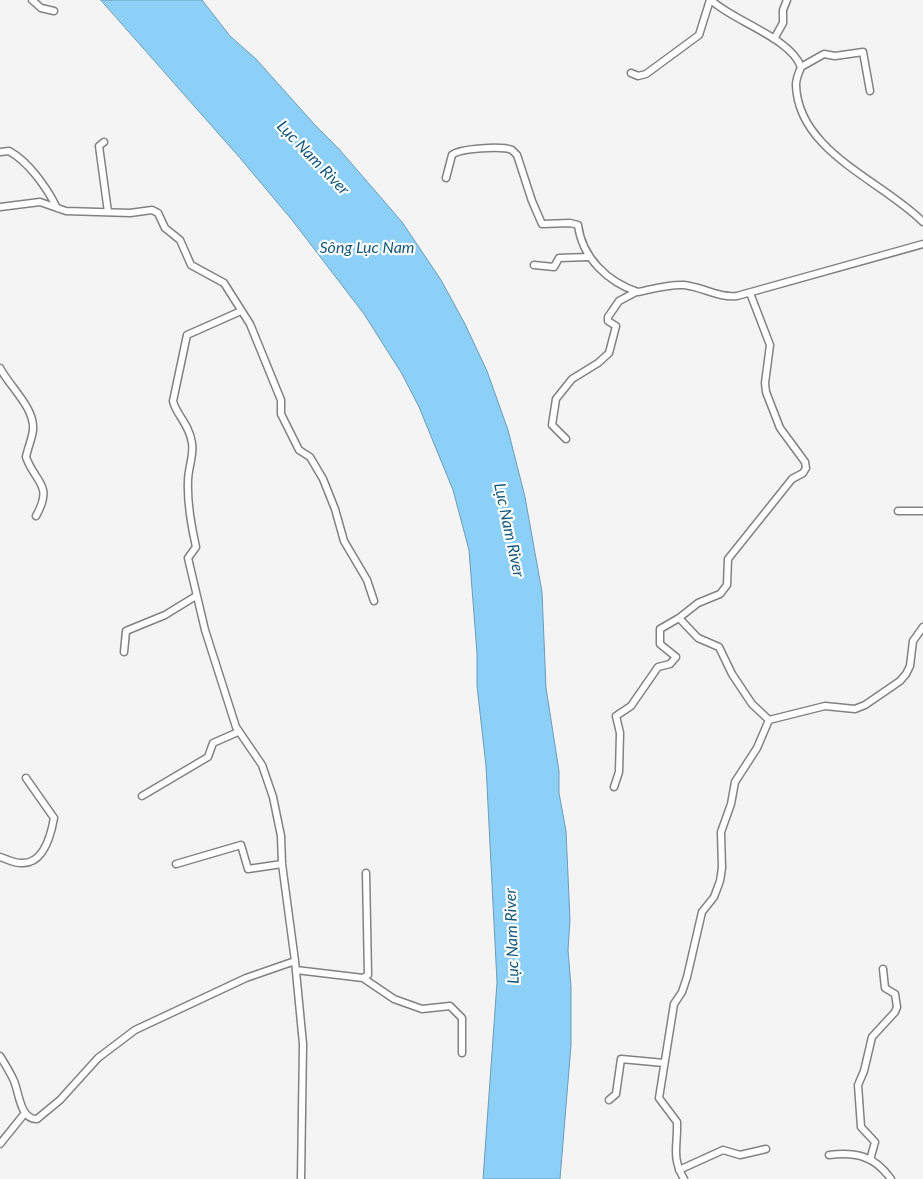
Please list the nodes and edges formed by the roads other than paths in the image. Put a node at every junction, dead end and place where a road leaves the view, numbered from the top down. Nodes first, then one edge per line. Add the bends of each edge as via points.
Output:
1 (32, 0) edge
2 (711, 0) edge
3 (787, 0) edge
4 (54, 11) dead end
5 (774, 39) junction
6 (801, 67) junction
7 (631, 73) dead end
8 (870, 91) dead end
9 (104, 142) dead end
10 (0, 152) edge
11 (446, 178) dead end
12 (0, 207) edge
13 (57, 208) junction
14 (108, 212) junction
15 (923, 222) edge
16 (923, 244) edge
17 (588, 257) junction
18 (534, 265) dead end
19 (636, 292) junction
20 (750, 292) junction
21 (241, 311) junction
22 (0, 368) edge
23 (566, 439) dead end
24 (898, 511) dead end
25 (923, 511) edge
26 (36, 516) dead end
27 (196, 596) junction
28 (374, 601) dead end
29 (679, 618) junction
30 (923, 627) edge
31 (124, 652) dead end
32 (769, 720) junction
33 (238, 732) junction
34 (26, 778) dead end
35 (614, 787) dead end
36 (142, 796) dead end
37 (0, 857) edge
38 (176, 864) dead end
39 (282, 864) junction
40 (366, 873) dead end
41 (295, 961) junction
42 (883, 969) dead end
43 (296, 970) junction
44 (363, 978) junction
45 (462, 1053) dead end
46 (0, 1056) edge
47 (664, 1063) junction
48 (609, 1100) dead end
49 (24, 1113) junction
50 (0, 1144) edge
51 (766, 1149) dead end
52 (829, 1155) dead end
53 (870, 1160) junction
54 (679, 1170) junction
55 (301, 1179) edge
56 (684, 1179) edge
57 (891, 1179) edge

1 - 4 street via 41,8
2 - 5 street
2 - 7 street via 699,35 646,74 638,76
3 - 5 street via 782,10 783,23
5 - 6 street via 796,58
6 - 8 street via 824,54 835,56 863,52
6 - 15 street via 796,80 799,101 819,140
9 - 14 street via 99,146
10 - 13 street via 9,150 17,156 44,185
11 - 17 street via 452,155 457,151 512,150 517,155 542,224 578,225
12 - 13 street via 40,202
13 - 14 street
14 - 21 street via 158,212 165,228 180,240 191,265 224,283
16 - 20 street
17 - 18 street via 559,258 554,267
17 - 19 street via 607,275
19 - 20 street via 683,285 724,297
19 - 23 street via 619,301 608,317 608,321 616,326 611,350 598,363 572,379 554,403 552,425
20 - 29 street via 770,345 766,392 780,428 806,468 792,479 728,559 727,585 720,594 698,603
21 - 27 street via 187,335 175,390 174,406 184,420 193,444 188,505 196,547 188,558
21 - 28 street via 250,324 272,376 281,400 281,414 299,450 310,458 323,479 344,541 367,580
22 - 26 street via 27,406 32,422 26,457 41,480 44,498
24 - 25 street
27 - 31 street via 165,615 126,631
27 - 33 street
29 - 32 street via 698,638 719,647 752,704
29 - 35 street via 664,624 659,633 660,644 676,656 676,660 658,667 631,706 616,716 620,733 619,772
30 - 32 street via 913,641 906,674 900,682 865,705 855,709 825,706
32 - 47 street via 757,748 736,782 721,832 720,881 698,925 687,977 674,1004
33 - 36 street via 213,743 208,757
33 - 39 street via 262,765 268,781 278,823
34 - 37 street via 53,816 51,837 43,850 29,862 15,863
38 - 39 street via 241,845 248,870
39 - 41 street
40 - 44 street via 368,975
41 - 43 street
41 - 49 street via 246,978 135,1030 98,1058 39,1118 33,1119
42 - 53 street via 885,988 895,994 897,1007 893,1016 872,1037 858,1088 861,1127 876,1142
43 - 44 street
43 - 55 street via 303,1051
44 - 45 street via 409,1005 422,1009 447,1006 455,1009 463,1023
46 - 49 street via 14,1081
47 - 48 street via 622,1059 616,1094
47 - 54 street via 659,1098 677,1122 674,1148
49 - 50 street
51 - 54 street via 740,1155 723,1150
52 - 53 street via 854,1153
53 - 57 street
54 - 56 street

